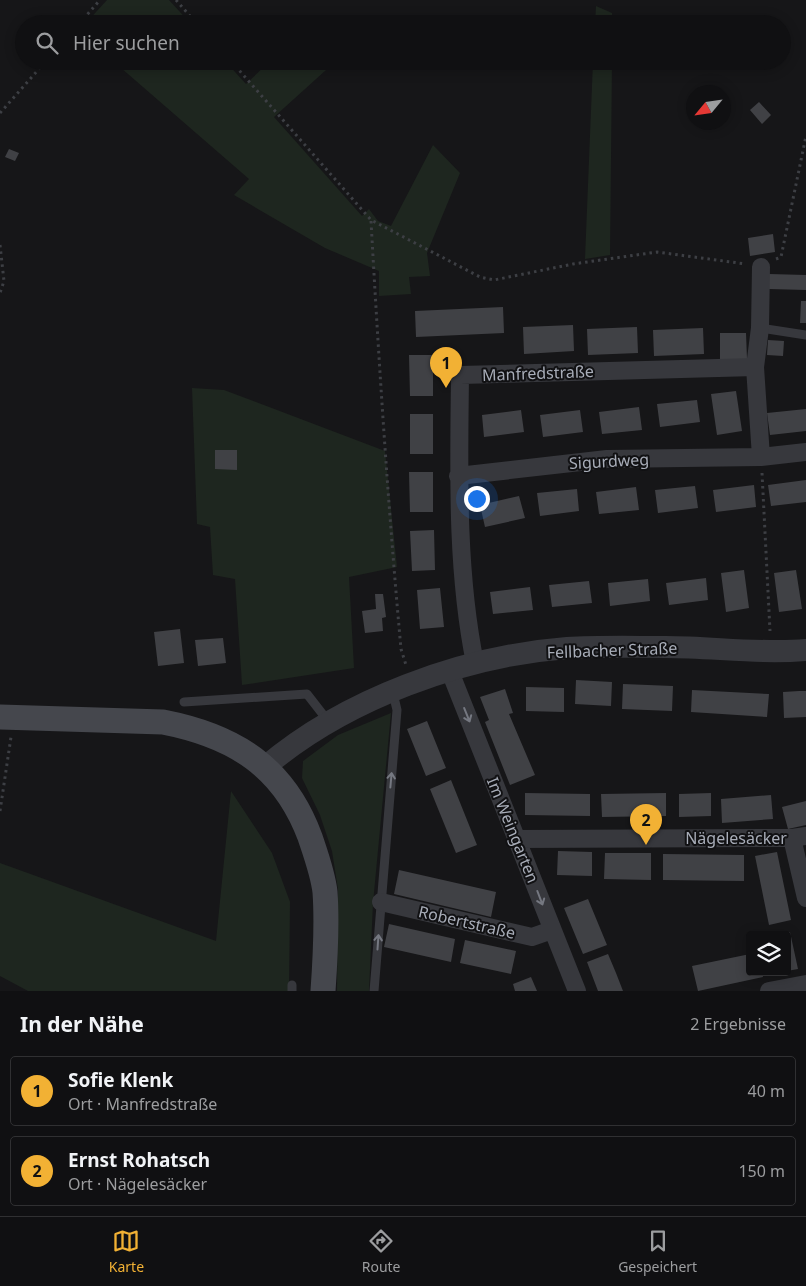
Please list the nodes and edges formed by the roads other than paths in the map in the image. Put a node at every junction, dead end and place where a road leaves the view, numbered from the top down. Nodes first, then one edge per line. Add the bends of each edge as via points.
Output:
1 (761, 266) road end
2 (760, 328) junction
3 (806, 335) edge
4 (755, 367) junction
5 (806, 452) edge
6 (761, 457) junction
7 (458, 476) junction
8 (806, 650) edge
9 (474, 663) junction
10 (449, 669) junction
11 (403, 688) junction
12 (184, 702) dead end
13 (7, 718) edge
14 (328, 721) junction
15 (265, 767) junction
16 (799, 837) edge
17 (516, 839) junction
18 (806, 898) edge
19 (380, 902) junction
20 (552, 930) junction
21 (806, 984) edge
22 (323, 991) edge
23 (374, 991) edge
24 (577, 991) edge
25 (769, 991) edge

1 - 2 street
2 - 3 lane
2 - 4 street
4 - 6 street
4 - 7 street, Manfredstraße via 460,375
5 - 6 street, Sigurdweg
6 - 7 street, Sigurdweg via 607,459
7 - 9 street, Manfredstraße via 467,627
8 - 9 street, Fellbacher Straße via 773,653 668,646 566,648
9 - 10 street, Fellbacher Straße
10 - 11 street, Fellbacher Straße
10 -> 17 street, Im Weingarten
11 - 14 street, Fellbacher Straße
19 -> 11 lane via 397,710
12 - 14 lane via 307,694
13 - 15 main road via 147,721 186,727 216,737
14 - 15 street, Fellbacher Straße
15 - 22 main road via 286,789 304,822 317,857 325,892
16 - 17 street, Nägelesäcker
16 - 18 street
17 -> 20 street, Im Weingarten
19 - 20 street, Robertstraße via 532,937
23 -> 19 lane
20 - 24 street, Im Weingarten
21 - 25 street

